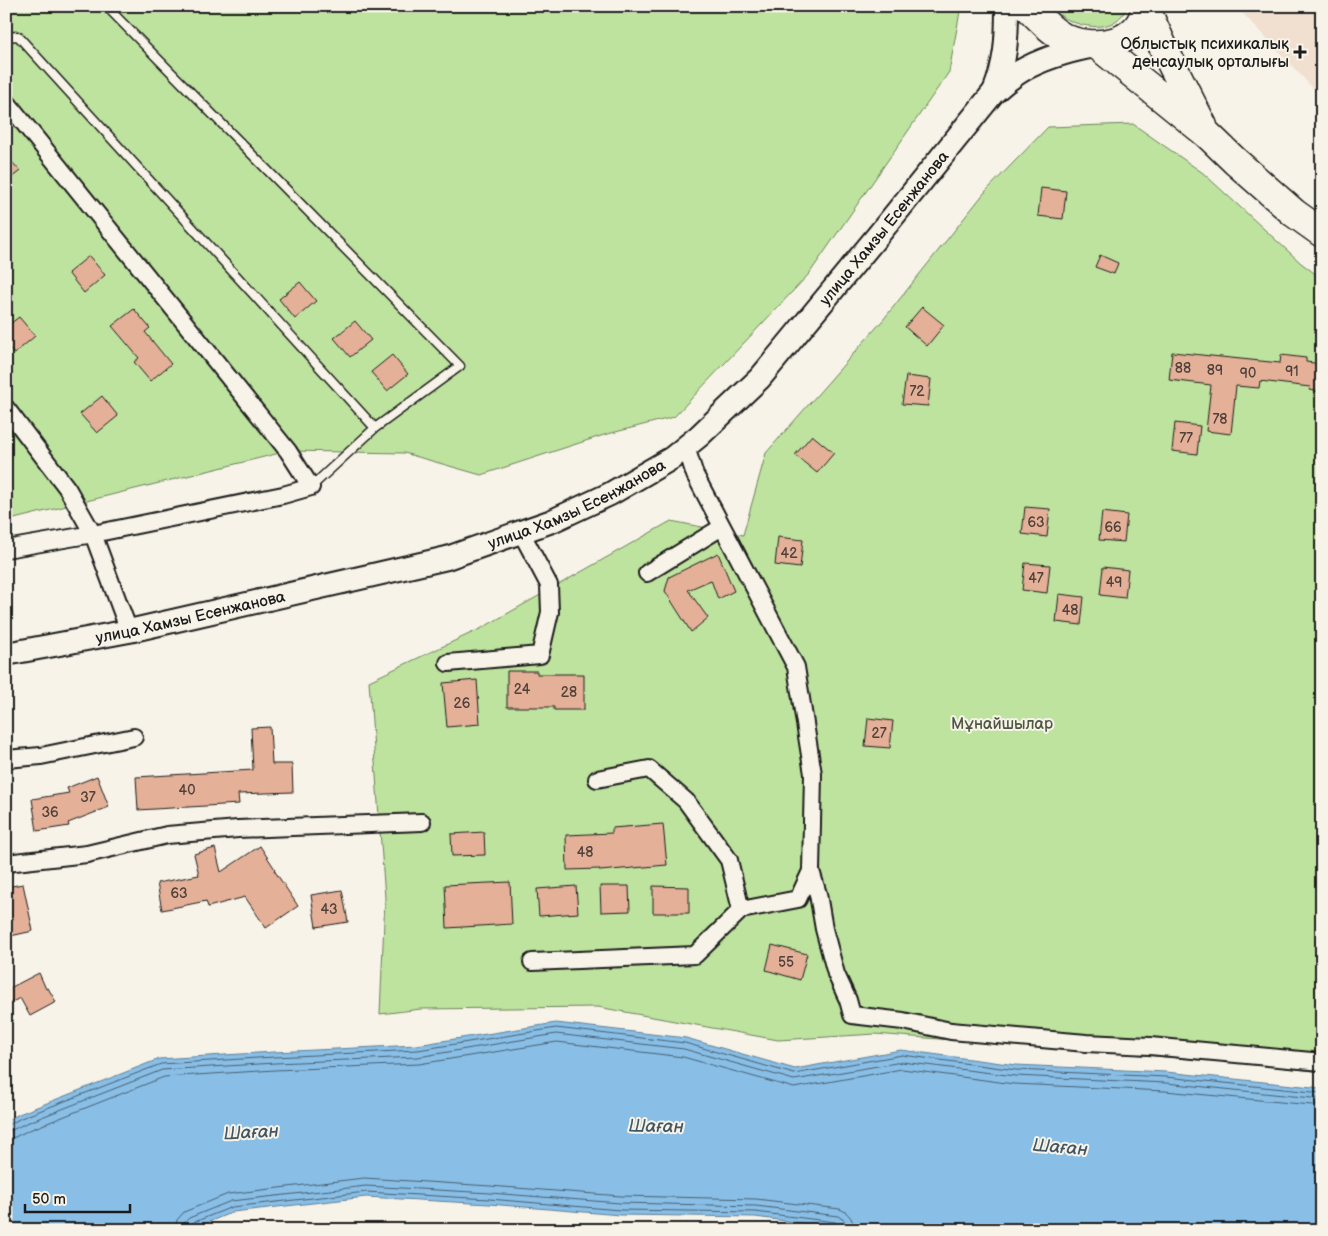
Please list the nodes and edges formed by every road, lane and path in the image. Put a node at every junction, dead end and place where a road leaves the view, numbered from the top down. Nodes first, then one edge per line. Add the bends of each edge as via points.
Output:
1 (106, 6) edge
2 (1007, 6) edge
3 (1027, 6) edge
4 (1146, 7) edge
5 (6, 36) edge
6 (1097, 45) junction
7 (993, 93) junction
8 (6, 101) edge
9 (1207, 134) junction
10 (1322, 233) edge
11 (6, 408) edge
12 (375, 428) junction
13 (686, 447) junction
14 (311, 487) junction
15 (722, 527) junction
16 (521, 532) junction
17 (93, 534) junction
18 (6, 548) edge
19 (647, 573) dead end
20 (129, 631) junction
21 (6, 654) edge
22 (448, 663) dead end
23 (134, 737) dead end
24 (6, 759) edge
25 (597, 779) dead end
26 (422, 822) dead end
27 (6, 863) edge
28 (811, 871) junction
29 (741, 910) junction
30 (532, 962) dead end
31 (1322, 1062) edge

1 - 12 lane via 460,366
2 - 7 street via 1005,56
3 - 6 highway via 1063,36
4 - 6 highway via 1142,20 1128,35
4 - 9 highway
5 - 12 lane via 18,36
6 - 7 street via 1067,52 1022,71
6 - 9 highway
7 - 13 street, улица Хамзы Есенжанова via 760,378
8 - 14 street via 288,451
9 - 10 highway via 1294,213
11 - 17 street via 67,488
12 - 14 lane
13 - 15 street via 695,475
13 - 16 street, улица Хамзы Есенжанова via 610,494
14 - 17 street
15 - 19 street
15 - 28 street via 796,667 813,774
16 - 20 street, улица Хамзы Есенжанова via 446,558
16 - 22 street via 549,585 550,612 540,655
17 - 18 street
17 - 20 street
20 - 21 street, улица Хамзы Есенжанова
23 - 24 street via 40,756
25 - 29 street via 649,769 686,801 729,860
26 - 27 street via 167,835 87,854
28 - 29 street via 798,899
28 - 31 street via 836,974 852,1015 951,1031
29 - 30 street via 695,955

